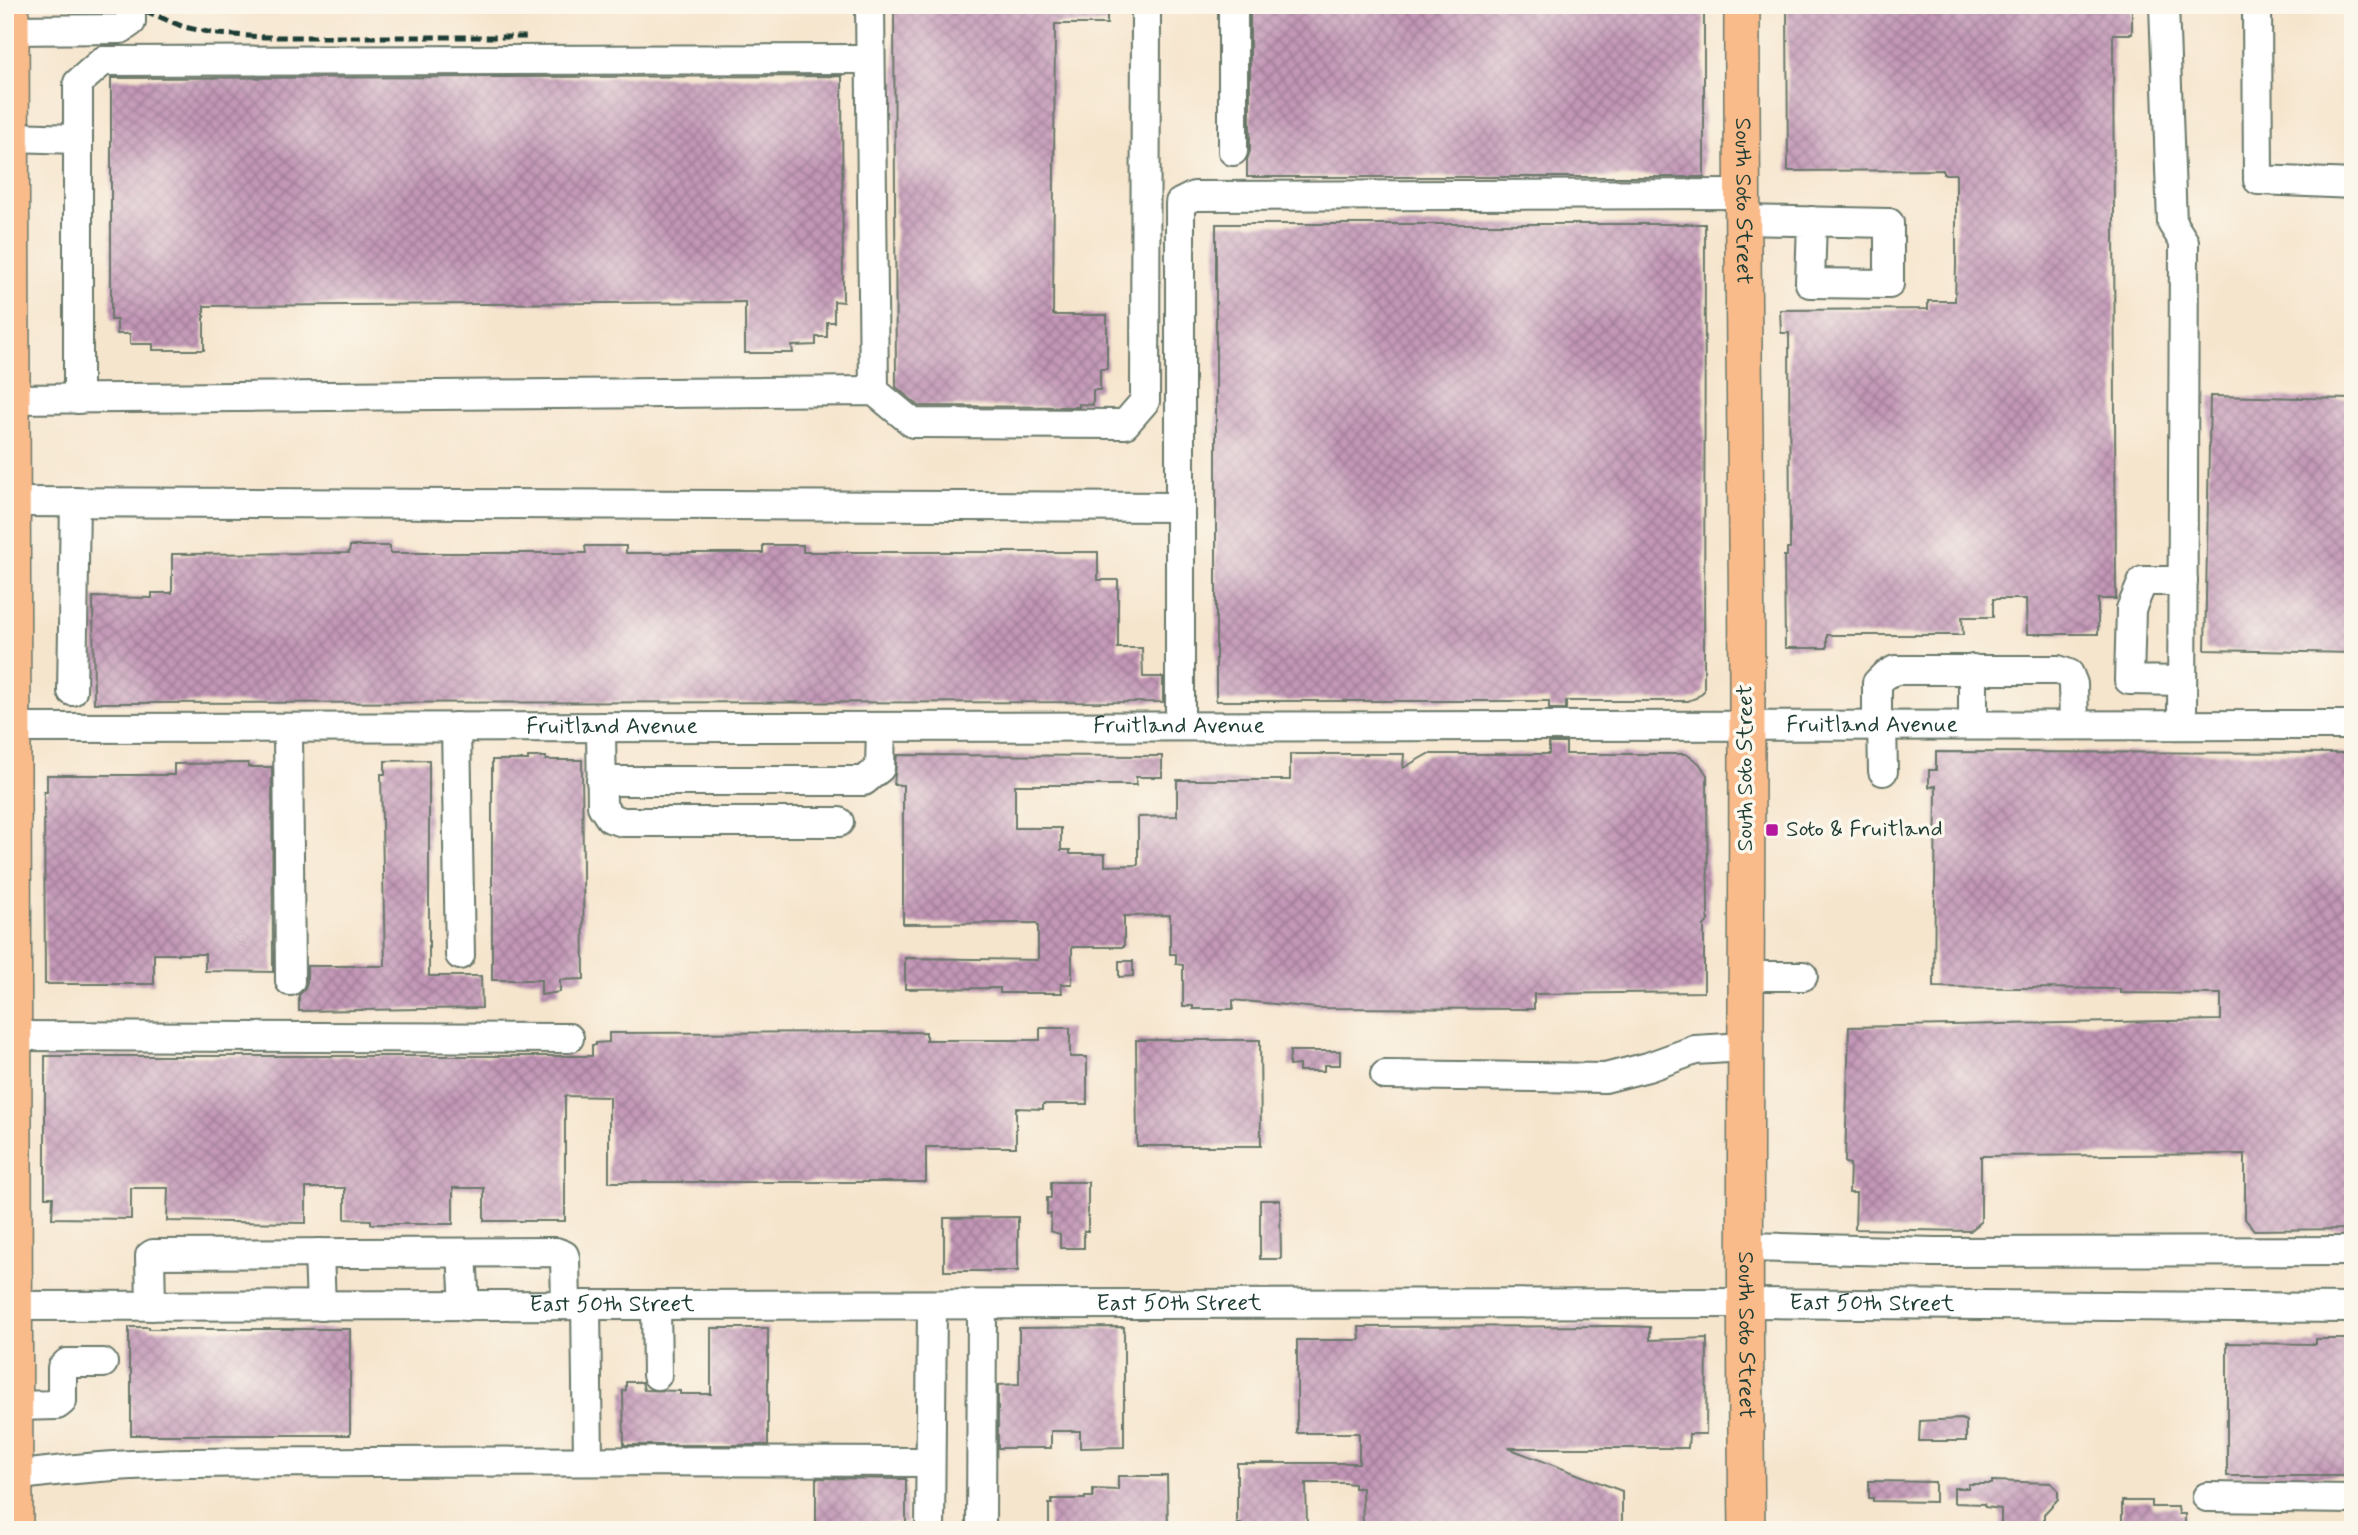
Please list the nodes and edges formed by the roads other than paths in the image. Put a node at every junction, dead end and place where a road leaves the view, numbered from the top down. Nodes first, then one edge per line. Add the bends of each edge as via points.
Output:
1 (131, 5) edge
2 (870, 5) edge
3 (1146, 5) edge
4 (1233, 5) edge
5 (1742, 5) edge
6 (2164, 5) edge
7 (2257, 5) edge
8 (79, 17) edge
9 (11, 18) edge
10 (870, 59) junction
11 (11, 137) junction
12 (77, 139) junction
13 (1233, 151) dead end
14 (2353, 184) edge
15 (1742, 207) junction
16 (1812, 221) dead end
17 (874, 391) junction
18 (12, 399) junction
19 (78, 399) junction
20 (75, 502) junction
21 (1180, 507) junction
22 (10, 524) edge
23 (2183, 581) junction
24 (1973, 669) junction
25 (2182, 681) junction
26 (72, 691) dead end
27 (1747, 725) junction
28 (1880, 725) junction
29 (1973, 725) junction
30 (2074, 725) junction
31 (2182, 725) junction
32 (2353, 725) edge
33 (1180, 726) junction
34 (456, 727) junction
35 (601, 727) junction
36 (881, 727) junction
37 (9, 728) edge
38 (288, 728) junction
39 (1883, 771) dead end
40 (601, 781) junction
41 (839, 822) dead end
42 (9, 824) edge
43 (460, 956) dead end
44 (1746, 976) junction
45 (1803, 976) dead end
46 (290, 981) dead end
47 (14, 1036) junction
48 (569, 1038) dead end
49 (1745, 1047) junction
50 (1385, 1075) dead end
51 (1746, 1247) junction
52 (2353, 1251) edge
53 (320, 1253) junction
54 (462, 1253) junction
55 (1746, 1303) junction
56 (932, 1305) junction
57 (982, 1305) junction
58 (10, 1306) edge
59 (151, 1306) junction
60 (321, 1306) junction
61 (465, 1306) junction
62 (576, 1306) junction
63 (656, 1306) junction
64 (2353, 1308) edge
65 (103, 1363) dead end
66 (657, 1375) dead end
67 (11, 1428) edge
68 (588, 1460) junction
69 (930, 1462) junction
70 (15, 1476) junction
71 (2207, 1497) dead end
72 (2353, 1499) edge
73 (15, 1530) edge
74 (930, 1530) edge
75 (981, 1530) edge
76 (1747, 1530) edge

1 - 8 street via 131,22 121,29
2 - 10 street
3 - 17 street via 1145,401 1125,424 913,423
4 - 13 street
5 - 15 main road, South Soto Street
6 - 23 street via 2172,223 2184,242
7 - 14 street via 2258,180
8 - 9 street
9 - 11 main road
10 - 12 street via 103,61 78,83
10 - 17 street
11 - 12 street
11 - 18 main road
12 - 19 street
15 - 16 street
15 - 21 street via 1194,196 1180,203
15 - 27 main road, South Soto Street
17 - 19 street
18 - 19 street
18 - 22 main road
20 - 21 street
20 - 22 street
20 - 26 street
21 - 33 street
22 - 37 main road
23 - 25 street
23 - 25 street via 2143,581 2131,609 2129,680
24 - 28 street via 1895,670 1884,676 1877,683
24 - 29 street
24 - 30 street via 2068,674 2073,684
25 - 31 street
27 - 28 street, Fruitland Avenue
27 - 33 street, Fruitland Avenue
27 - 44 main road, South Soto Street
28 - 29 street, Fruitland Avenue
28 - 39 street
29 - 30 street, Fruitland Avenue
30 - 31 street, Fruitland Avenue
31 - 32 street, Fruitland Avenue
33 - 36 street, Fruitland Avenue
34 - 35 street, Fruitland Avenue
34 - 38 street, Fruitland Avenue
34 - 43 street
35 - 36 street, Fruitland Avenue
35 - 40 street
36 - 40 street via 880,768 864,781
37 - 38 street, Fruitland Avenue
37 - 42 main road
38 - 46 street
40 - 41 street via 602,806 610,818 623,822
42 - 47 main road
44 - 45 street
44 - 49 main road, South Soto Street
47 - 48 street
47 - 58 main road
49 - 50 street via 1695,1050 1605,1078
49 - 51 main road, South Soto Street
51 - 52 street via 1934,1252
51 - 55 main road, South Soto Street
53 - 54 street
53 - 59 street via 153,1254
53 - 60 street
54 - 61 street
54 - 62 street via 560,1253
55 - 57 street, East 50th Street
55 - 64 street, East 50th Street
55 - 76 main road, South Soto Street
56 - 57 street, East 50th Street
56 - 63 street, East 50th Street
56 - 69 street
57 - 75 street
58 - 59 street, East 50th Street
58 - 67 main road
59 - 60 street, East 50th Street
60 - 61 street, East 50th Street
61 - 62 street, East 50th Street
62 - 63 street, East 50th Street
62 - 68 street
63 - 66 street
65 - 67 street via 67,1363 62,1368 62,1401
67 - 70 main road
68 - 69 street
68 - 70 street via 146,1465
69 - 74 street
70 - 73 main road
71 - 72 street

